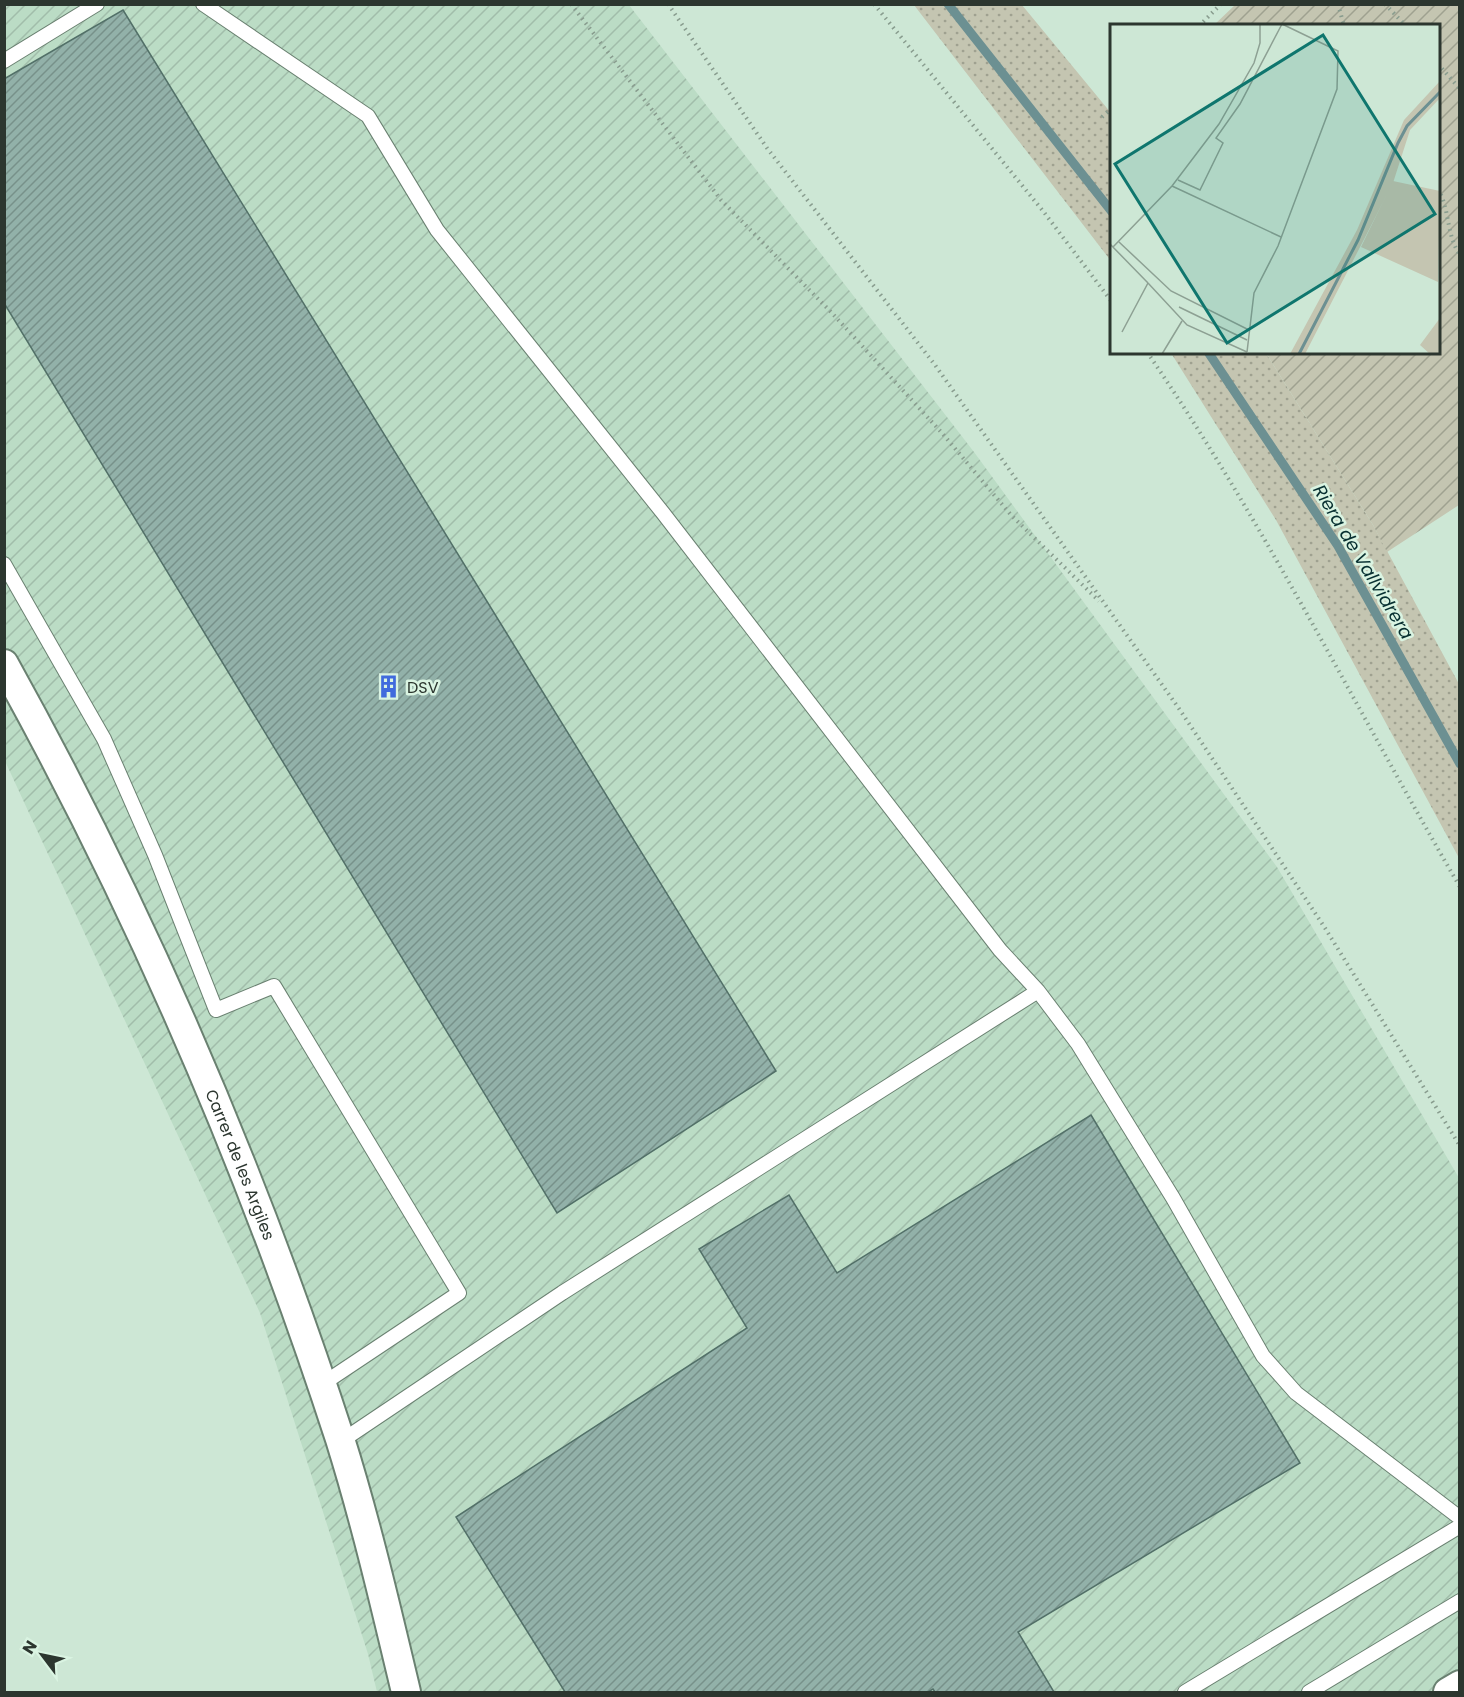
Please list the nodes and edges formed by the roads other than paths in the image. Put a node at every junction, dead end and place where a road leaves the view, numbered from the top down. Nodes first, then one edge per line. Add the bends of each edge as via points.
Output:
1 (97, 4) edge
2 (202, 4) edge
3 (4, 61) edge
4 (4, 564) edge
5 (4, 664) edge
6 (1038, 991) junction
7 (321, 1385) junction
8 (340, 1442) junction
9 (1460, 1518) edge
10 (1460, 1526) edge
11 (1460, 1601) edge
12 (1460, 1684) edge
13 (406, 1692) edge
14 (1185, 1692) edge
15 (1309, 1692) edge
16 (1448, 1692) edge

1 - 3 lane
2 - 6 lane via 368,116 437,230 663,513 1000,950
4 - 7 lane via 104,739 216,1010 274,986 459,1293
5 - 7 street, Carrer de les Argiles via 67,776 170,994 217,1104
6 - 8 lane via 562,1293
6 - 9 lane via 1090,1063 1263,1356 1296,1393
7 - 8 street, Carrer de les Argiles
8 - 13 street, Carrer de les Argiles
10 - 14 lane
11 - 15 lane
12 - 16 street

